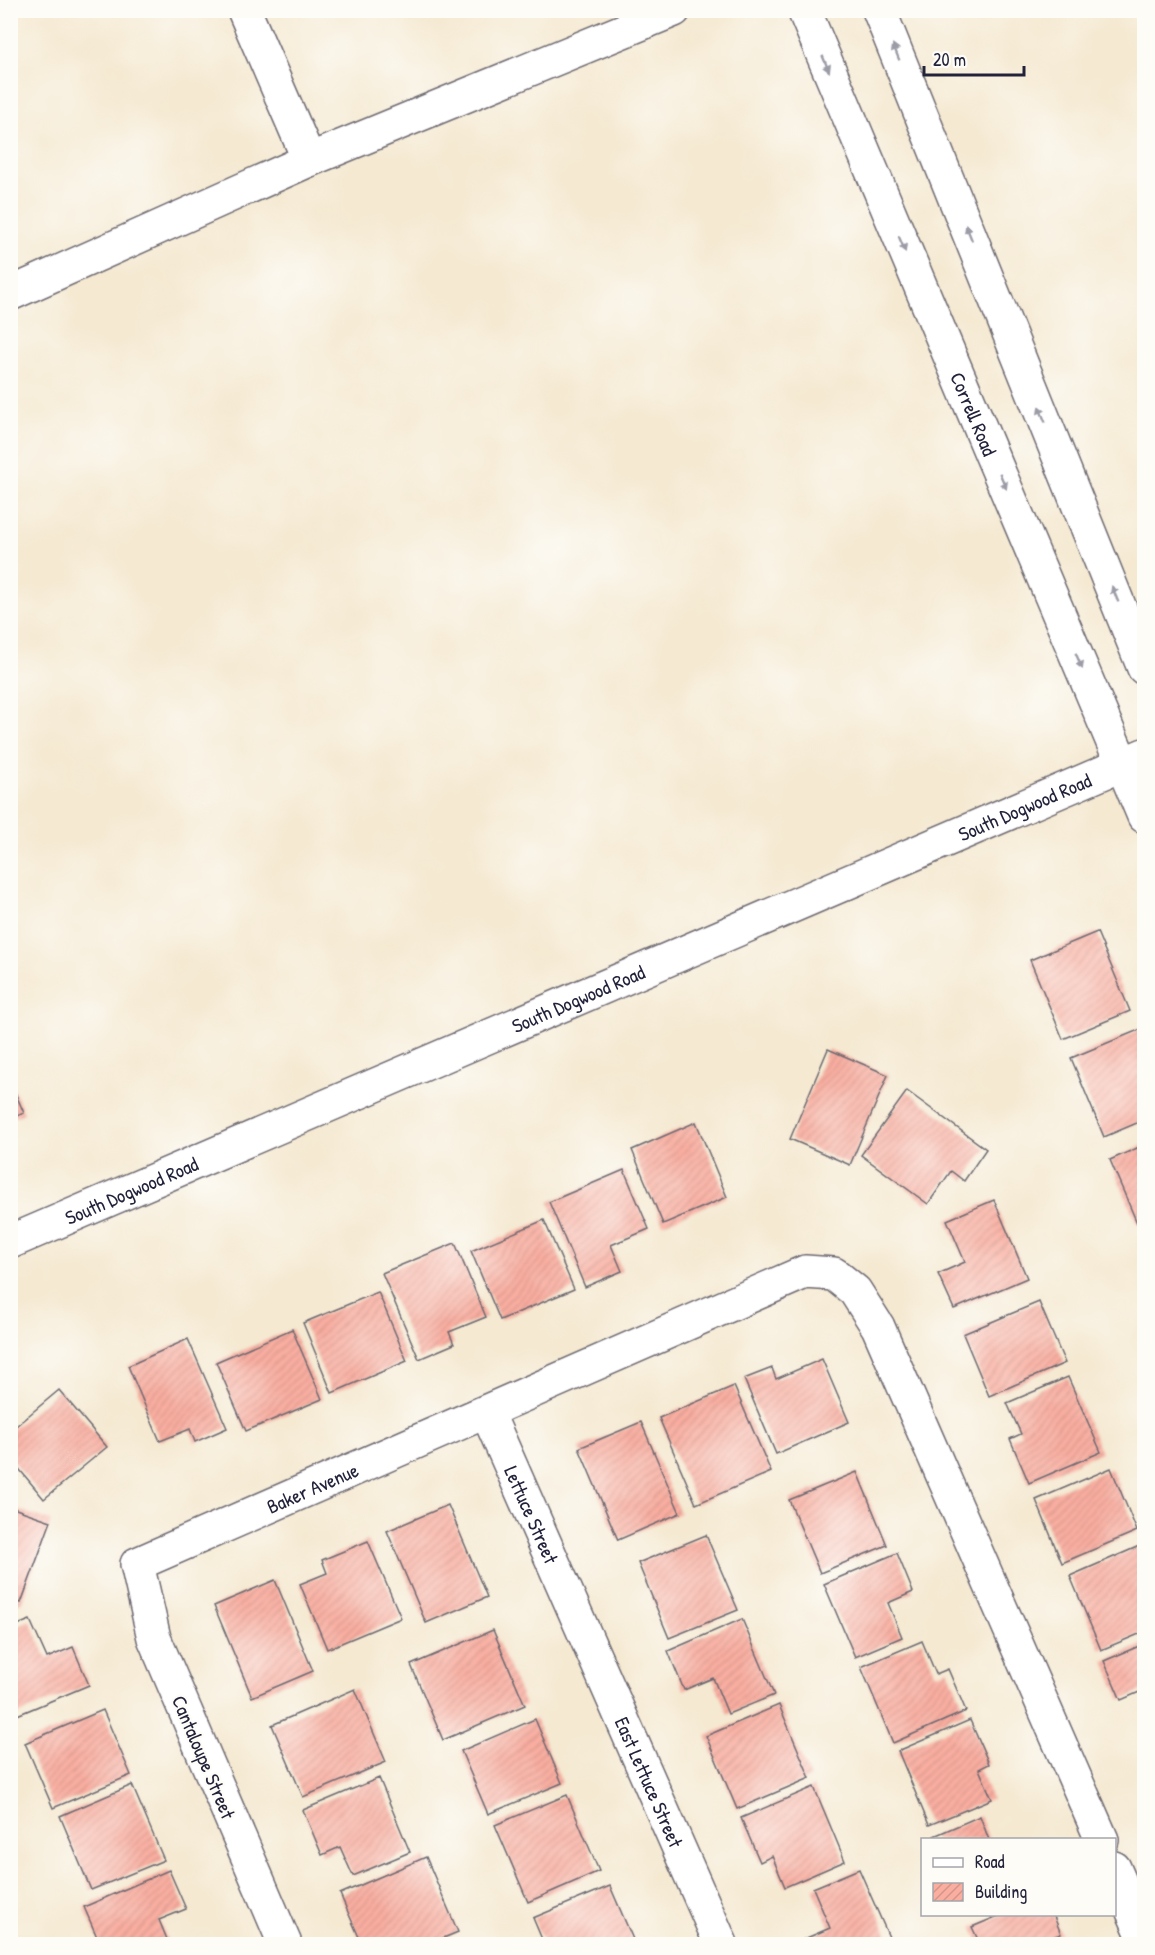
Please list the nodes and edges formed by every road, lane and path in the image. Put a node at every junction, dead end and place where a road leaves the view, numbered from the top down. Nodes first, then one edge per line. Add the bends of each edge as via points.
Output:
1 (244, 10) edge
2 (674, 10) edge
3 (804, 10) edge
4 (879, 10) edge
5 (309, 160) junction
6 (10, 294) edge
7 (1144, 668) edge
8 (1134, 760) edge
9 (1144, 816) edge
10 (10, 1242) edge
11 (487, 1412) junction
12 (137, 1564) joint
13 (578, 1619) joint
14 (1102, 1838) edge
15 (1116, 1873) edge
16 (1144, 1937) edge
17 (285, 1944) edge
18 (721, 1944) edge

1 - 5 street
2 - 5 street
3 -> 8 street, Correll Road
7 -> 4 street
5 - 6 street
8 - 9 street, Correll Road
8 - 10 street, South Dogwood Road
11 - 12 street, Baker Avenue
11 - 13 street, Lettuce Street
11 - 14 street, Baker Avenue via 805,1272 834,1274 855,1291 878,1327
12 - 17 street, Cantaloupe Street via 154,1638
13 - 18 street, East Lettuce Street
15 - 16 street

